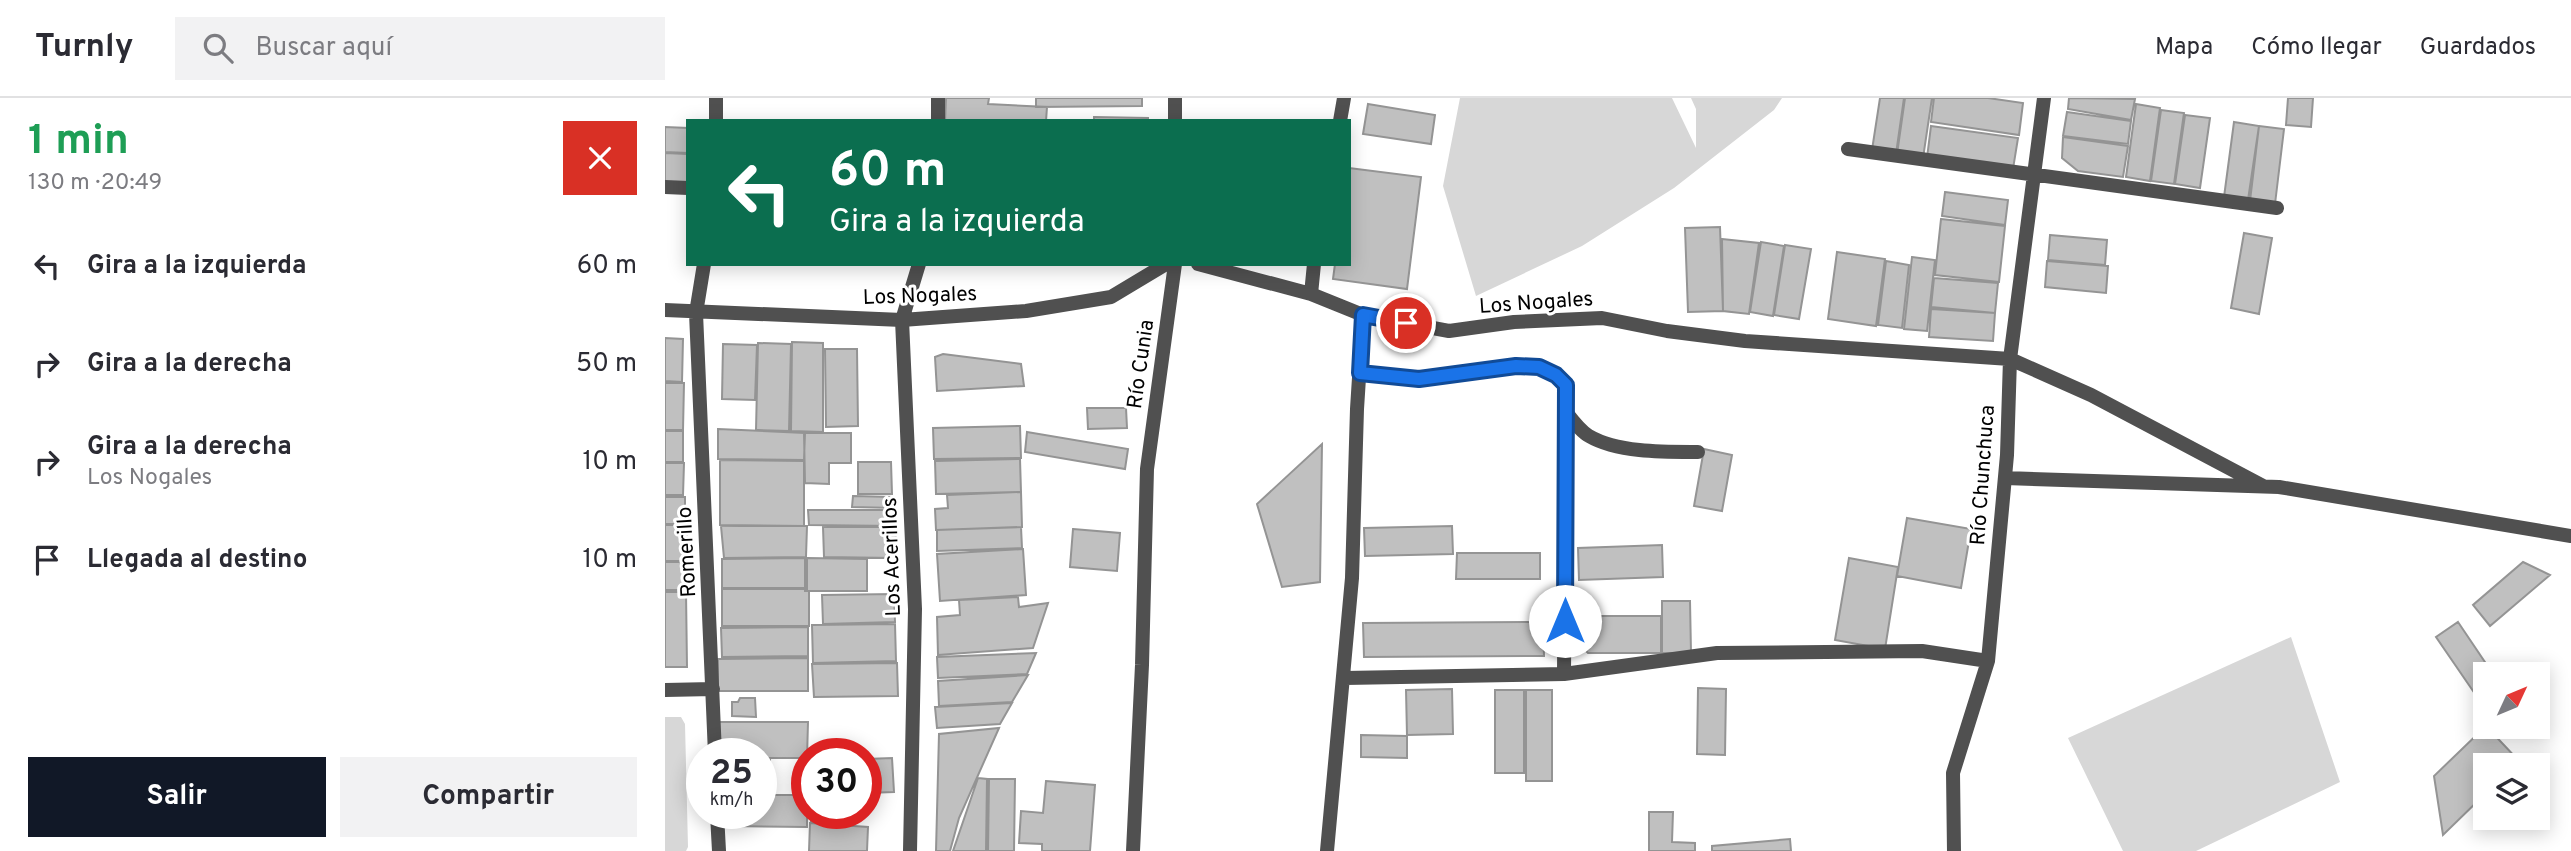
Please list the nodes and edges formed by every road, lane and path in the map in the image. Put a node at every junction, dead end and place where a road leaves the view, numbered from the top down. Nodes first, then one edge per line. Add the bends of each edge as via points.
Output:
1 (716, 98) edge
2 (938, 98) edge
3 (1175, 98) edge
4 (1344, 98) edge
5 (2045, 98) edge
6 (716, 119) edge
7 (938, 119) edge
8 (1175, 119) edge
9 (1340, 119) edge
10 (1848, 149) dead end
11 (2033, 174) junction
12 (665, 187) edge
13 (686, 188) edge
14 (2277, 208) dead end
15 (703, 266) edge
16 (918, 266) edge
17 (1163, 266) edge
18 (1175, 266) edge
19 (1206, 266) edge
20 (1314, 266) edge
21 (1311, 294) junction
22 (665, 310) edge
23 (696, 313) junction
24 (1363, 315) junction
25 (902, 320) junction
26 (2010, 359) junction
27 (1360, 373) junction
28 (1566, 412) junction
29 (1698, 452) dead end
30 (2005, 478) junction
31 (2263, 486) junction
32 (2571, 536) edge
33 (1988, 661) junction
34 (1564, 674) junction
35 (1345, 678) junction
36 (713, 689) junction
37 (665, 690) edge
38 (715, 738) edge
39 (718, 829) edge
40 (719, 851) edge
41 (910, 851) edge
42 (1133, 851) edge
43 (1327, 851) edge
44 (1954, 851) edge

1 - 6 street
2 - 7 street
3 - 8 street
4 - 9 street
5 - 11 street, Río Chunchuca
10 - 11 street
11 - 14 street
11 - 26 street, Río Chunchuca
12 - 13 street
15 - 23 street, Romerillo
16 - 25 street, Los Acerillos
17 - 25 street, Los Nogales via 1111,297 1026,311
18 - 42 street, Río Cunia via 1147,469
19 - 21 street, Los Nogales
20 - 21 street
21 - 24 street, Los Nogales
22 - 23 street, Los Nogales
23 - 25 street, Los Nogales
23 - 36 street, Romerillo
24 - 26 street, Los Nogales via 1449,331 1602,318 1745,341
24 - 27 street
25 - 41 street, Los Acerillos via 915,609
26 - 30 street, Río Chunchuca
26 - 31 street via 2091,395
27 - 28 street via 1419,379 1539,367 1566,385
27 - 35 street
28 - 29 street via 1588,436 1625,448
28 - 34 street
30 - 31 street
30 - 33 street, Río Chunchuca
31 - 32 street
33 - 34 street via 1922,650 1717,653
33 - 44 street, Río Chunchuca via 1953,773
34 - 35 street
35 - 43 street
36 - 37 street
36 - 38 street, Romerillo
39 - 40 street

